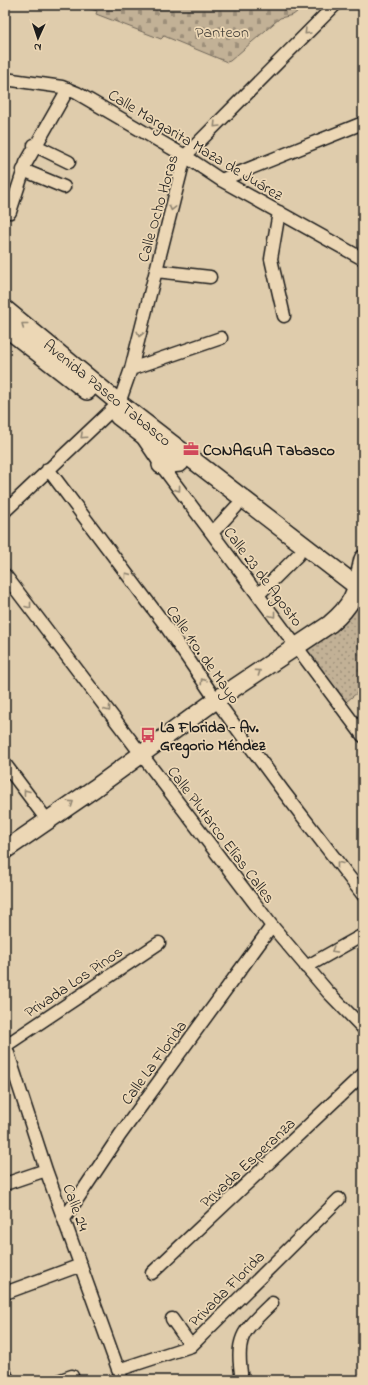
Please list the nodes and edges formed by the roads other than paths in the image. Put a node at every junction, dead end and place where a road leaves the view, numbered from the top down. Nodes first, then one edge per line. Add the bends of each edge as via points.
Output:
1 (335, 5) edge
2 (5, 79) edge
3 (68, 89) junction
4 (363, 123) edge
5 (34, 146) junction
6 (185, 156) junction
7 (69, 162) dead end
8 (23, 170) junction
9 (221, 180) junction
10 (64, 187) dead end
11 (10, 212) dead end
12 (279, 212) junction
13 (363, 259) edge
14 (156, 271) junction
15 (210, 277) dead end
16 (5, 309) edge
17 (284, 316) dead end
18 (5, 327) edge
19 (221, 338) dead end
20 (131, 369) junction
21 (115, 406) junction
22 (140, 434) junction
23 (180, 463) junction
24 (161, 465) junction
25 (48, 469) junction
26 (236, 507) junction
27 (5, 512) edge
28 (212, 533) junction
29 (298, 555) junction
30 (363, 559) edge
31 (5, 575) edge
32 (258, 595) junction
33 (359, 595) edge
34 (297, 645) junction
35 (216, 700) junction
36 (363, 736) edge
37 (142, 754) junction
38 (5, 764) edge
39 (47, 820) junction
40 (5, 850) edge
41 (363, 895) edge
42 (272, 926) junction
43 (363, 935) edge
44 (159, 943) dead end
45 (306, 967) junction
46 (363, 1028) edge
47 (5, 1045) edge
48 (363, 1074) edge
49 (46, 1170) junction
50 (5, 1184) edge
51 (339, 1199) dead end
52 (64, 1219) junction
53 (81, 1265) junction
54 (152, 1273) dead end
55 (5, 1292) edge
56 (272, 1303) dead end
57 (172, 1318) dead end
58 (191, 1346) junction
59 (5, 1373) edge
60 (120, 1375) edge
61 (8, 1380) edge
62 (242, 1380) edge

1 -> 6 street, Calle Ocho Horas
2 - 3 street, Calle Margarita Maza de Juárez
3 - 5 street
3 - 6 street, Calle Margarita Maza de Juárez
4 - 9 street
5 - 7 street
5 - 8 street
6 - 9 street, Calle Margarita Maza de Juárez
6 -> 14 street, Calle Ocho Horas
8 - 10 street
8 - 11 street
9 - 12 street, Calle Margarita Maza de Juárez
12 - 13 street, Calle Margarita Maza de Juárez
12 - 17 street via 271,259
14 - 15 street
14 -> 20 street, Calle Ocho Horas
21 -> 16 main road, Avenida Paseo Tabasco
18 - 21 main road, Avenida Paseo Tabasco
19 - 20 street
20 - 21 street, Calle Ocho Horas
21 - 22 main road, Avenida Paseo Tabasco
21 -> 25 street, Calle Ocho Horas
21 - 33 main road, Avenida Paseo Tabasco
22 - 23 main road, Avenida Paseo Tabasco
22 - 24 street, Calle 23 de Agosto
23 - 24 main road
23 - 26 main road, Avenida Paseo Tabasco
24 -> 28 street, Calle 23 de Agosto
25 - 27 street, Calle Ocho Horas
35 -> 25 street, Calle 1ro. de Mayo via 163,622
26 - 28 street
26 - 29 main road, Avenida Paseo Tabasco
28 - 32 street, Calle 23 de Agosto
29 - 32 street
29 - 33 main road, Avenida Paseo Tabasco
30 - 33 main road
31 -> 37 street, Calle Plutarco Elías Calles
32 -> 34 street, Calle 23 de Agosto
33 - 34 main road via 340,616
35 -> 34 main road
34 - 36 street, Calle 23 de Agosto
35 - 37 main road
41 -> 35 street, Calle 1ro. de Mayo
39 -> 37 main road
37 - 42 street, Calle Plutarco Elías Calles
39 -> 38 street
39 - 40 main road
42 - 45 street, Calle Plutarco Elías Calles
42 - 52 street, Calle La Florida via 120,1135
43 -> 45 street
44 - 47 street, Privada Los Pinos
45 - 46 street, Calle Plutarco Elías Calles
47 - 49 street, Calle 24
48 - 54 street, Privada Esperanza
49 - 50 street
49 - 52 street, Calle 24
51 - 58 street, Privada Florida
52 - 53 street, Calle 24
53 - 55 street
53 - 60 street, Calle 24
56 - 62 street via 243,1333 239,1360
57 - 58 street
58 - 60 street, Privada Florida
59 - 61 street

